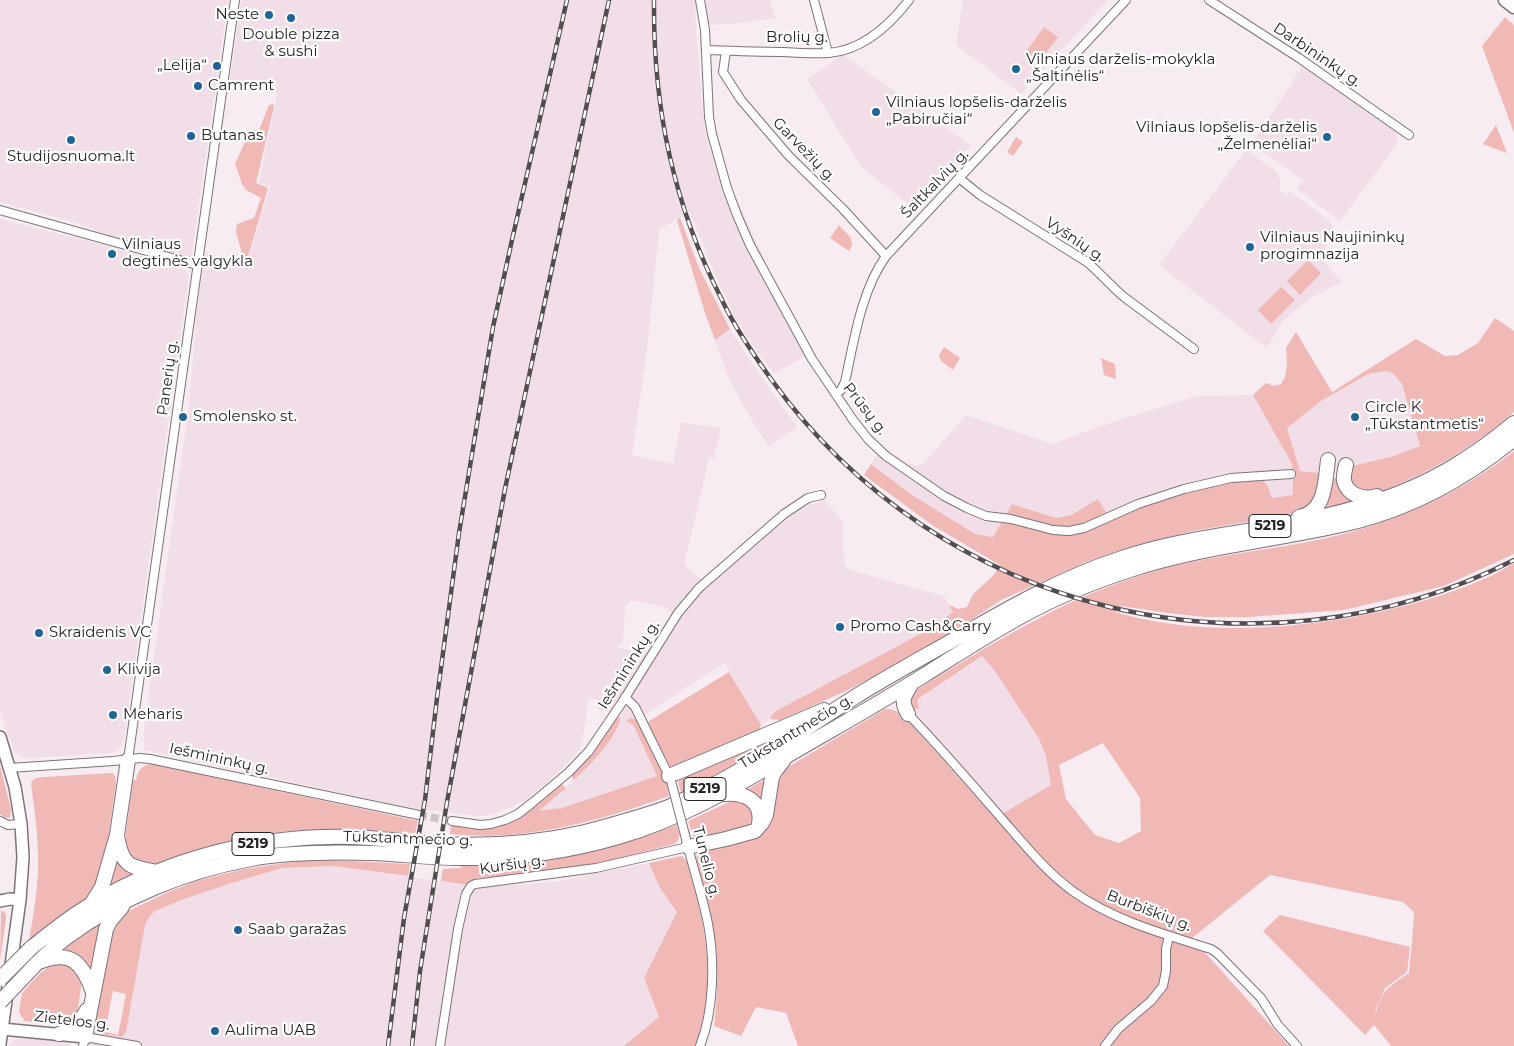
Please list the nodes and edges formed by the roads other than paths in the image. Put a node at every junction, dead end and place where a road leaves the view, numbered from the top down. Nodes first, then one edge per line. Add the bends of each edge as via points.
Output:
1 (235, 0) edge
2 (700, 0) edge
3 (814, 0) edge
4 (909, 0) edge
5 (1126, 0) edge
6 (1209, 0) edge
7 (1505, 0) edge
8 (1514, 7) edge
9 (706, 50) junction
10 (726, 51) junction
11 (828, 53) junction
12 (723, 72) junction
13 (707, 74) junction
14 (1409, 135) dead end
15 (959, 178) junction
16 (0, 210) edge
17 (886, 256) junction
18 (197, 265) junction
19 (1194, 349) dead end
20 (836, 394) junction
21 (1514, 423) edge
22 (1514, 439) edge
23 (1328, 460) dead end
24 (1346, 465) dead end
25 (1291, 474) dead end
26 (1416, 485) junction
27 (821, 495) dead end
28 (1272, 526) junction
29 (912, 683) junction
30 (859, 694) junction
31 (625, 698) junction
32 (876, 704) junction
33 (908, 714) junction
34 (0, 737) edge
35 (788, 756) junction
36 (128, 760) junction
37 (10, 768) junction
38 (670, 779) junction
39 (722, 794) junction
40 (419, 815) tunnel mouth
41 (0, 821) edge
42 (452, 821) tunnel mouth
43 (21, 824) junction
44 (758, 827) junction
45 (117, 835) junction
46 (687, 841) junction
47 (157, 872) junction
48 (131, 898) junction
49 (20, 900) junction
50 (0, 901) edge
51 (90, 905) junction
52 (1170, 936) junction
53 (36, 963) junction
54 (0, 979) edge
55 (92, 999) junction
56 (0, 1002) edge
57 (2, 1029) junction
58 (59, 1034) junction
59 (84, 1041) edge
60 (0, 1044) edge
61 (137, 1046) edge
62 (440, 1046) edge
63 (700, 1046) edge
64 (1105, 1046) edge
65 (1297, 1046) edge

1 - 18 street, Panerių g.
2 - 9 street, Prūsų g.
3 - 11 street
4 - 11 street, Brolių g. via 873,37 850,48
5 - 15 street, Šaltkalvių g.
6 - 14 street, Darbininkų g.
7 - 8 main road
9 - 10 street, Brolių g.
9 - 13 street, Prūsų g.
10 - 11 street, Brolių g.
10 - 12 street
12 - 13 street
12 - 17 street, Garvežių g. via 741,100 788,156
13 - 20 street, Prūsų g. via 712,134 737,215 781,305
15 - 17 street, Šaltkalvių g.
15 - 19 street, Vyšnių g. via 1098,270 1124,297
16 - 18 street
17 - 20 street, Šaltkalvių g. via 865,298 845,382
18 - 36 street, Panerių g.
20 - 25 street, Prūsų g. via 868,439 928,486 986,516 1053,530 1076,531 1138,504 1184,489 1231,478
21 - 26 highway, Tūkstantmečio g. / 5219 via 1459,464
22 - 29 highway, Tūkstantmečio g. / 5219 via 1465,474 1395,509 1319,530 1168,558 1085,587 1020,617
23 - 28 highway via 1317,508
24 - 26 highway via 1346,486 1361,497 1371,498
26 - 28 highway, Tūkstantmečio g. / 5219 via 1360,507
27 - 31 street, Iešmininkų g. via 808,498 784,514 700,588 678,613
28 - 30 highway, Tūkstantmečio g. / 5219 via 1156,548 1082,572 1015,604
29 - 32 highway, Tūkstantmečio g. / 5219
29 - 33 highway via 904,695 903,704
30 - 38 highway
30 - 47 highway, Tūkstantmečio g. / 5219 via 715,784 666,808 581,833 491,844 428,844 354,837 278,840 222,850
31 - 38 street, Tunelio g. via 635,707
31 - 42 street, Iešmininkų g. via 581,760 518,814 491,824
32 - 33 highway via 888,704
32 - 35 highway, Tūkstantmečio g. / 5219
33 - 52 street, Burbiškių g. via 1052,874 1102,909
34 - 37 main road
35 - 39 highway, Tūkstantmečio g. / 5219
35 - 44 highway via 772,777 766,815
36 - 37 street, Iešmininkų g.
36 - 40 street, Iešmininkų g. via 150,759
36 - 45 highway
37 - 43 main road
38 - 46 street, Tunelio g., bridge
39 - 44 highway via 742,795 753,801 760,812
39 - 48 highway, Tūkstantmečio g. / 5219 via 623,836 562,850 469,858 373,853 278,855 166,882
41 - 43 street via 8,825
43 - 49 main road
44 - 46 highway via 751,833
45 - 47 highway via 119,851 128,863
45 - 51 highway via 102,887
46 - 62 street, Kuršių g. via 596,868 471,886 458,929
46 - 63 street, Tunelio g. via 708,925 711,954 710,1002
47 - 51 highway, Tūkstantmečio g. / 5219
48 - 53 highway, Tūkstantmečio g. / 5219 via 84,925
48 - 55 highway via 106,929
49 - 50 main road
49 - 57 main road
51 - 54 highway, Tūkstantmečio g. / 5219, bridge via 31,948
52 - 64 street via 1163,986
52 - 65 street, Burbiškių g. via 1217,952 1260,998
53 - 55 highway via 51,958 71,959 86,973
53 - 56 highway, Tūkstantmečio g. / 5219, bridge
55 - 58 highway via 81,1020 72,1029
55 - 59 highway
57 - 58 main road, Zietelos g.
57 - 60 main road
58 - 59 main road, Zietelos g.
59 - 61 street, Zietelos g.

